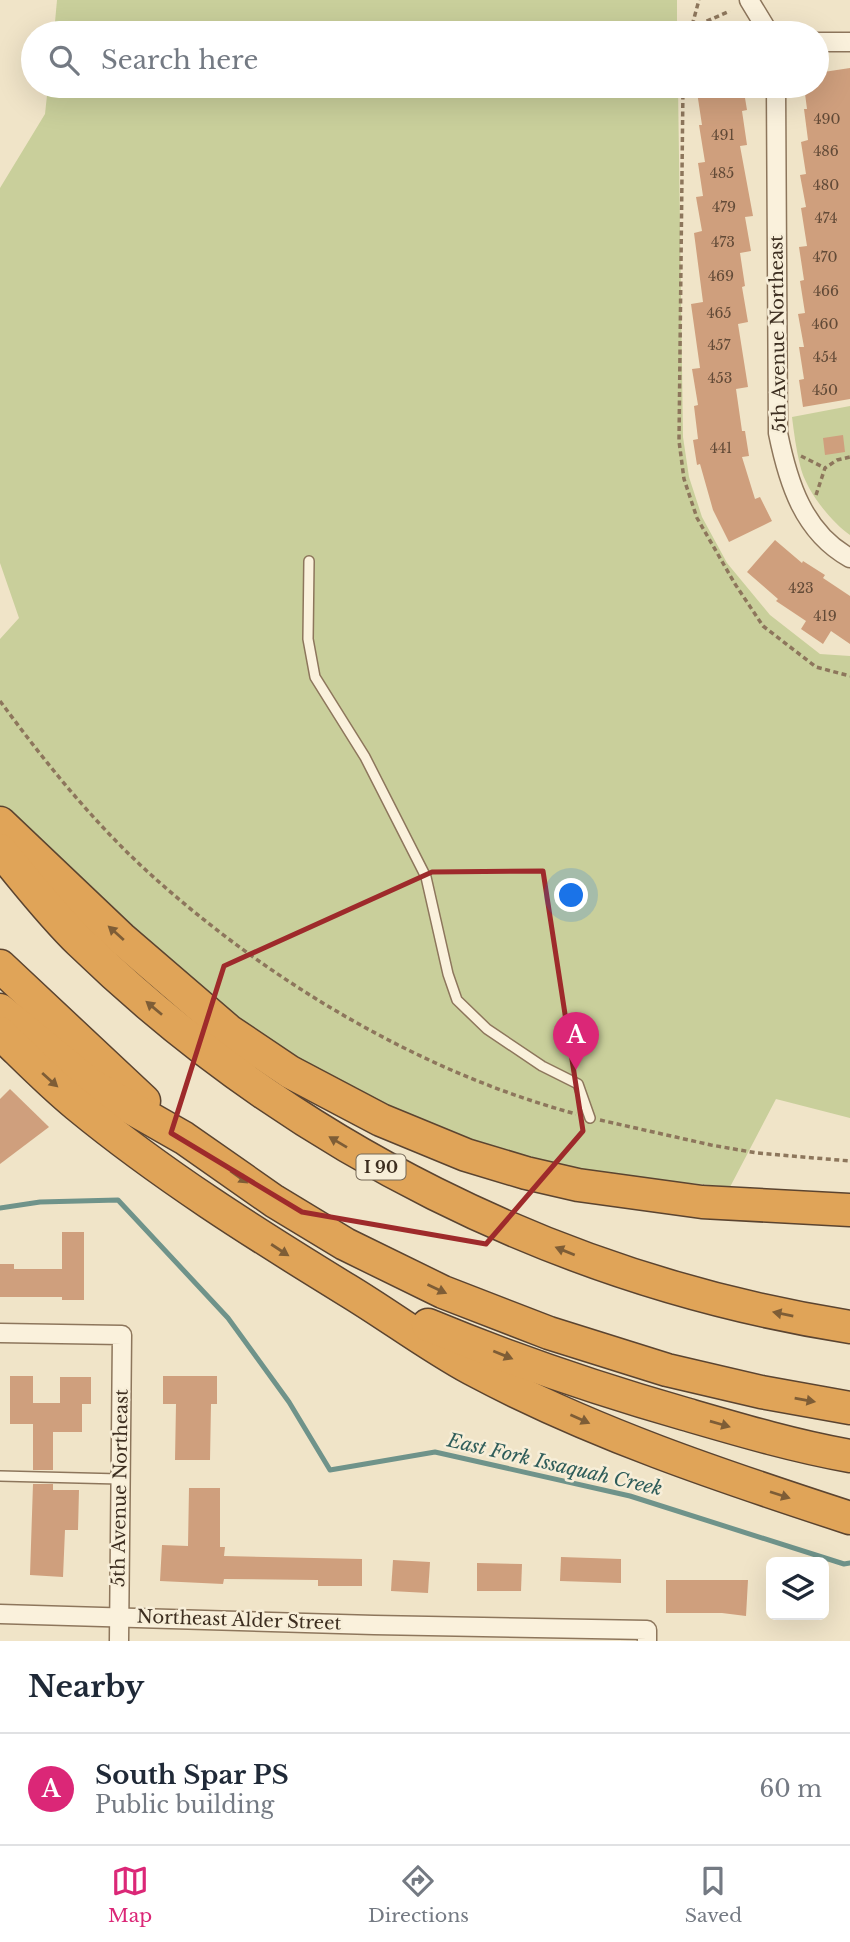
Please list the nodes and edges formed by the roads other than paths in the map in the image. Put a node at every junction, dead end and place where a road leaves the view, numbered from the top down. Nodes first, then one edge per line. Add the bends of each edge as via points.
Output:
1 (748, 0) edge
2 (761, 21) edge
3 (829, 42) edge
4 (850, 42) edge
5 (776, 98) edge
6 (850, 558) edge
7 (309, 561) dead end
8 (0, 824) edge
9 (0, 850) edge
10 (0, 966) edge
11 (187, 993) junction
12 (0, 1010) edge
13 (0, 1033) edge
14 (590, 1118) road end
15 (184, 1138) junction
16 (850, 1195) edge
17 (850, 1210) edge
18 (350, 1291) junction
19 (850, 1327) edge
20 (0, 1333) edge
21 (850, 1408) edge
22 (850, 1456) edge
23 (0, 1476) edge
24 (120, 1479) junction
25 (850, 1518) edge
26 (0, 1614) edge
27 (119, 1616) junction
28 (647, 1635) edge
29 (119, 1641) edge

1 - 2 street
3 - 4 street
5 - 6 street, 5th Avenue Northeast via 778,433 787,475 805,516 819,534
7 - 14 lane via 308,639 315,677 365,757 426,877 457,1000 487,1029 578,1084
11 -> 8 highway
19 -> 9 highway, I 90 via 673,1289 604,1266 460,1208 372,1162 264,1094 124,983 78,941
10 - 15 highway
11 - 16 highway via 334,1084 397,1114 508,1153 638,1180
11 - 17 highway via 229,1031 290,1072 381,1120 466,1155 601,1189 702,1202
12 - 15 highway via 91,1085
13 -> 18 highway via 76,1104 164,1172
15 -> 21 highway via 345,1244 443,1292 548,1333 667,1370
18 -> 22 highway via 520,1362 791,1445
18 -> 25 highway via 474,1369 608,1432 715,1474
20 - 24 street, 5th Avenue Northeast via 122,1335
23 - 24 lane
24 - 27 street, 5th Avenue Northeast
26 - 27 street, Northeast Alder Street
27 - 28 street, Northeast Alder Street
27 - 29 street, 5th Avenue Northeast

